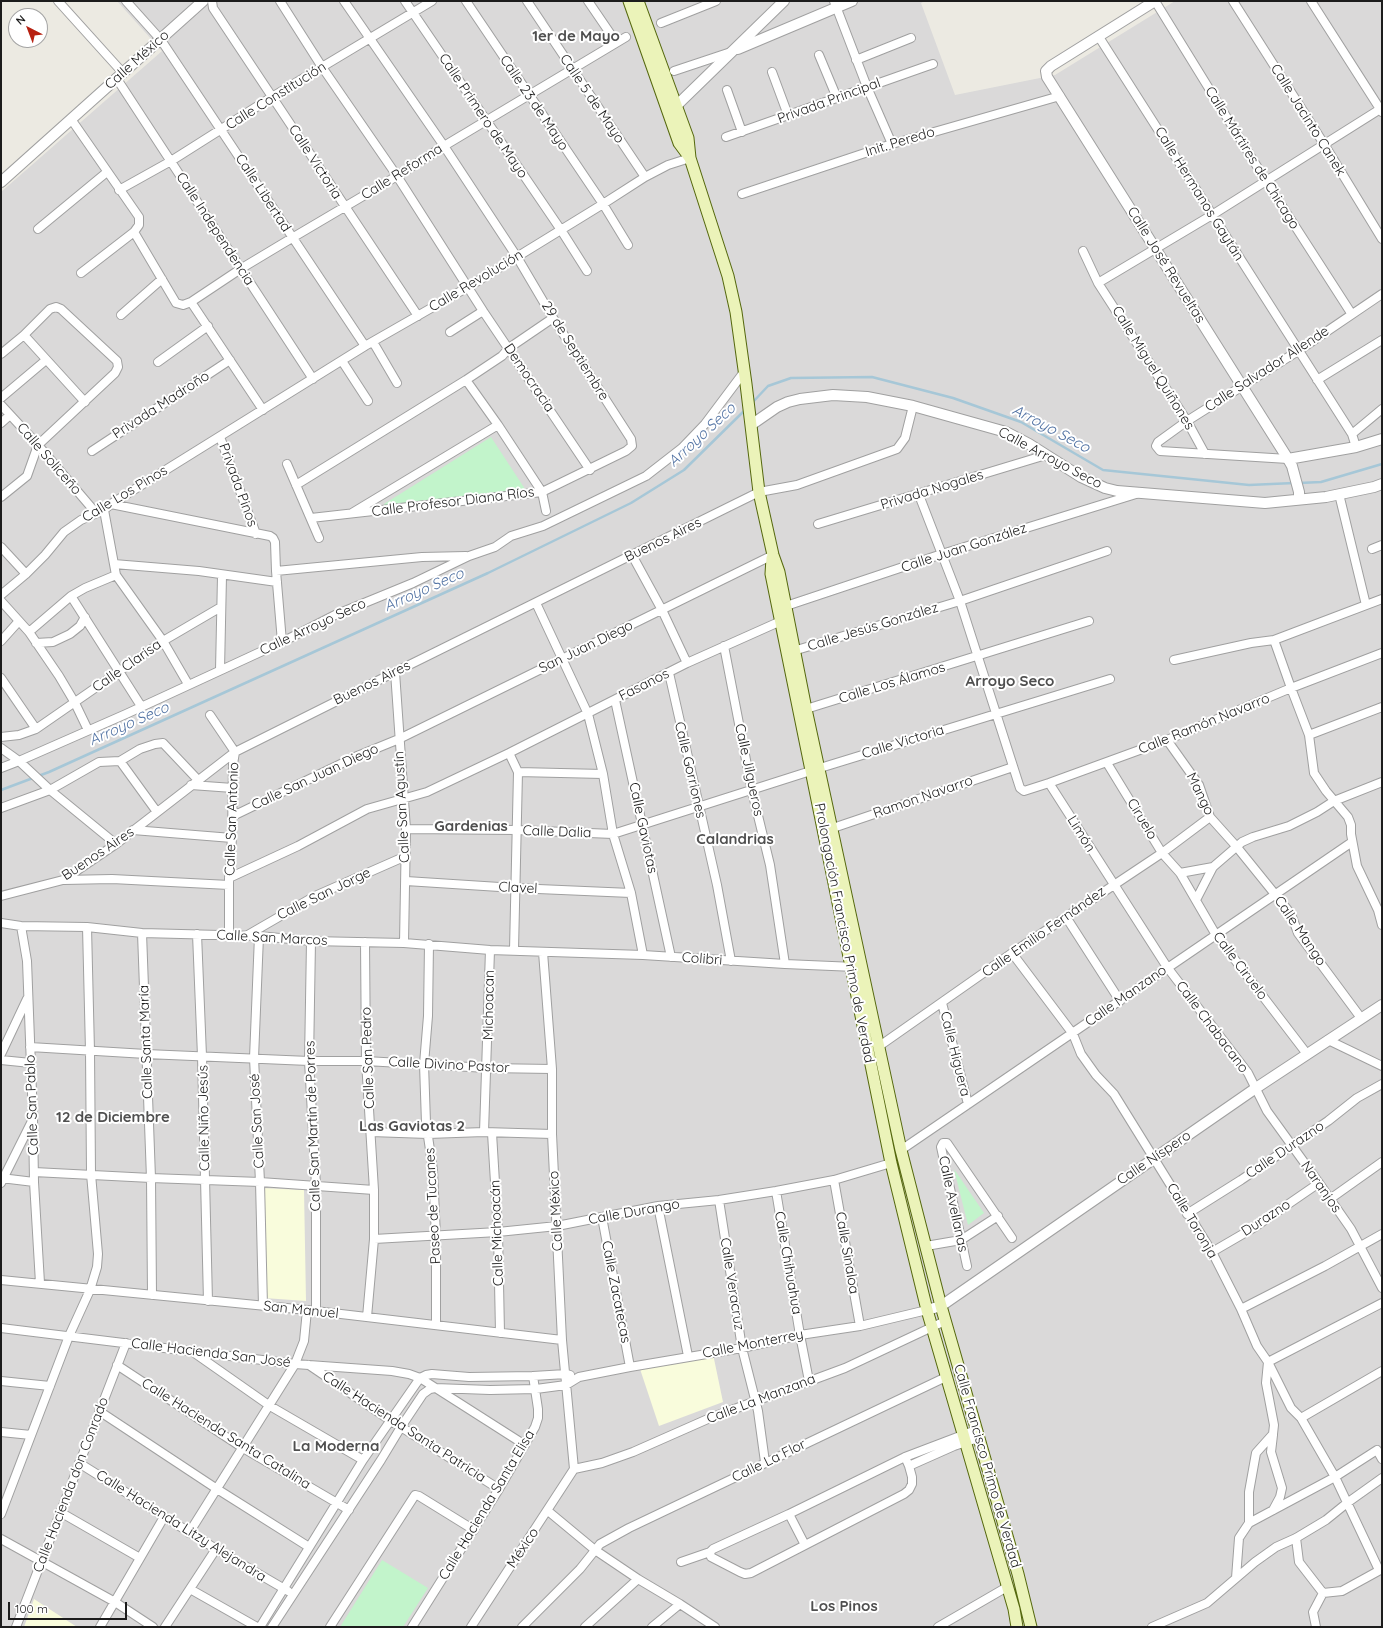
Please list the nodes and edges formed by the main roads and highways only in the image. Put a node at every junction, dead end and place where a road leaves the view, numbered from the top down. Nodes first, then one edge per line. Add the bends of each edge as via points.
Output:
1 (629, 1) edge
2 (638, 1) edge
3 (690, 158) junction
4 (773, 555) junction
5 (791, 652) junction
6 (815, 769) junction
7 (856, 967) junction
8 (941, 1306) joint
9 (927, 1310) joint
10 (1017, 1627) edge
11 (1031, 1627) edge

1 - 3 main road via 678,143
2 - 3 main road via 677,104 688,138
3 - 4 main road, Prolongación Francisco Primo de Verdad via 728,276 736,312 759,492
4 - 5 main road, Prolongación Francisco Primo de Verdad via 786,606
4 - 5 main road, Prolongación Francisco Primo de Verdad via 771,574 780,620
5 - 6 main road, Prolongación Francisco Primo de Verdad
5 - 6 main road, Prolongación Francisco Primo de Verdad via 806,709
6 - 7 main road, Prolongación Francisco Primo de Verdad
6 - 7 main road, Prolongación Francisco Primo de Verdad via 833,828
7 - 8 main road, Prolongación Francisco Primo de Verdad
7 - 9 main road, Prolongación Francisco Primo de Verdad via 891,1163
8 - 11 main road, Calle Francisco Primo de Verdad
9 - 10 main road, Calle Francisco Primo de Verdad

